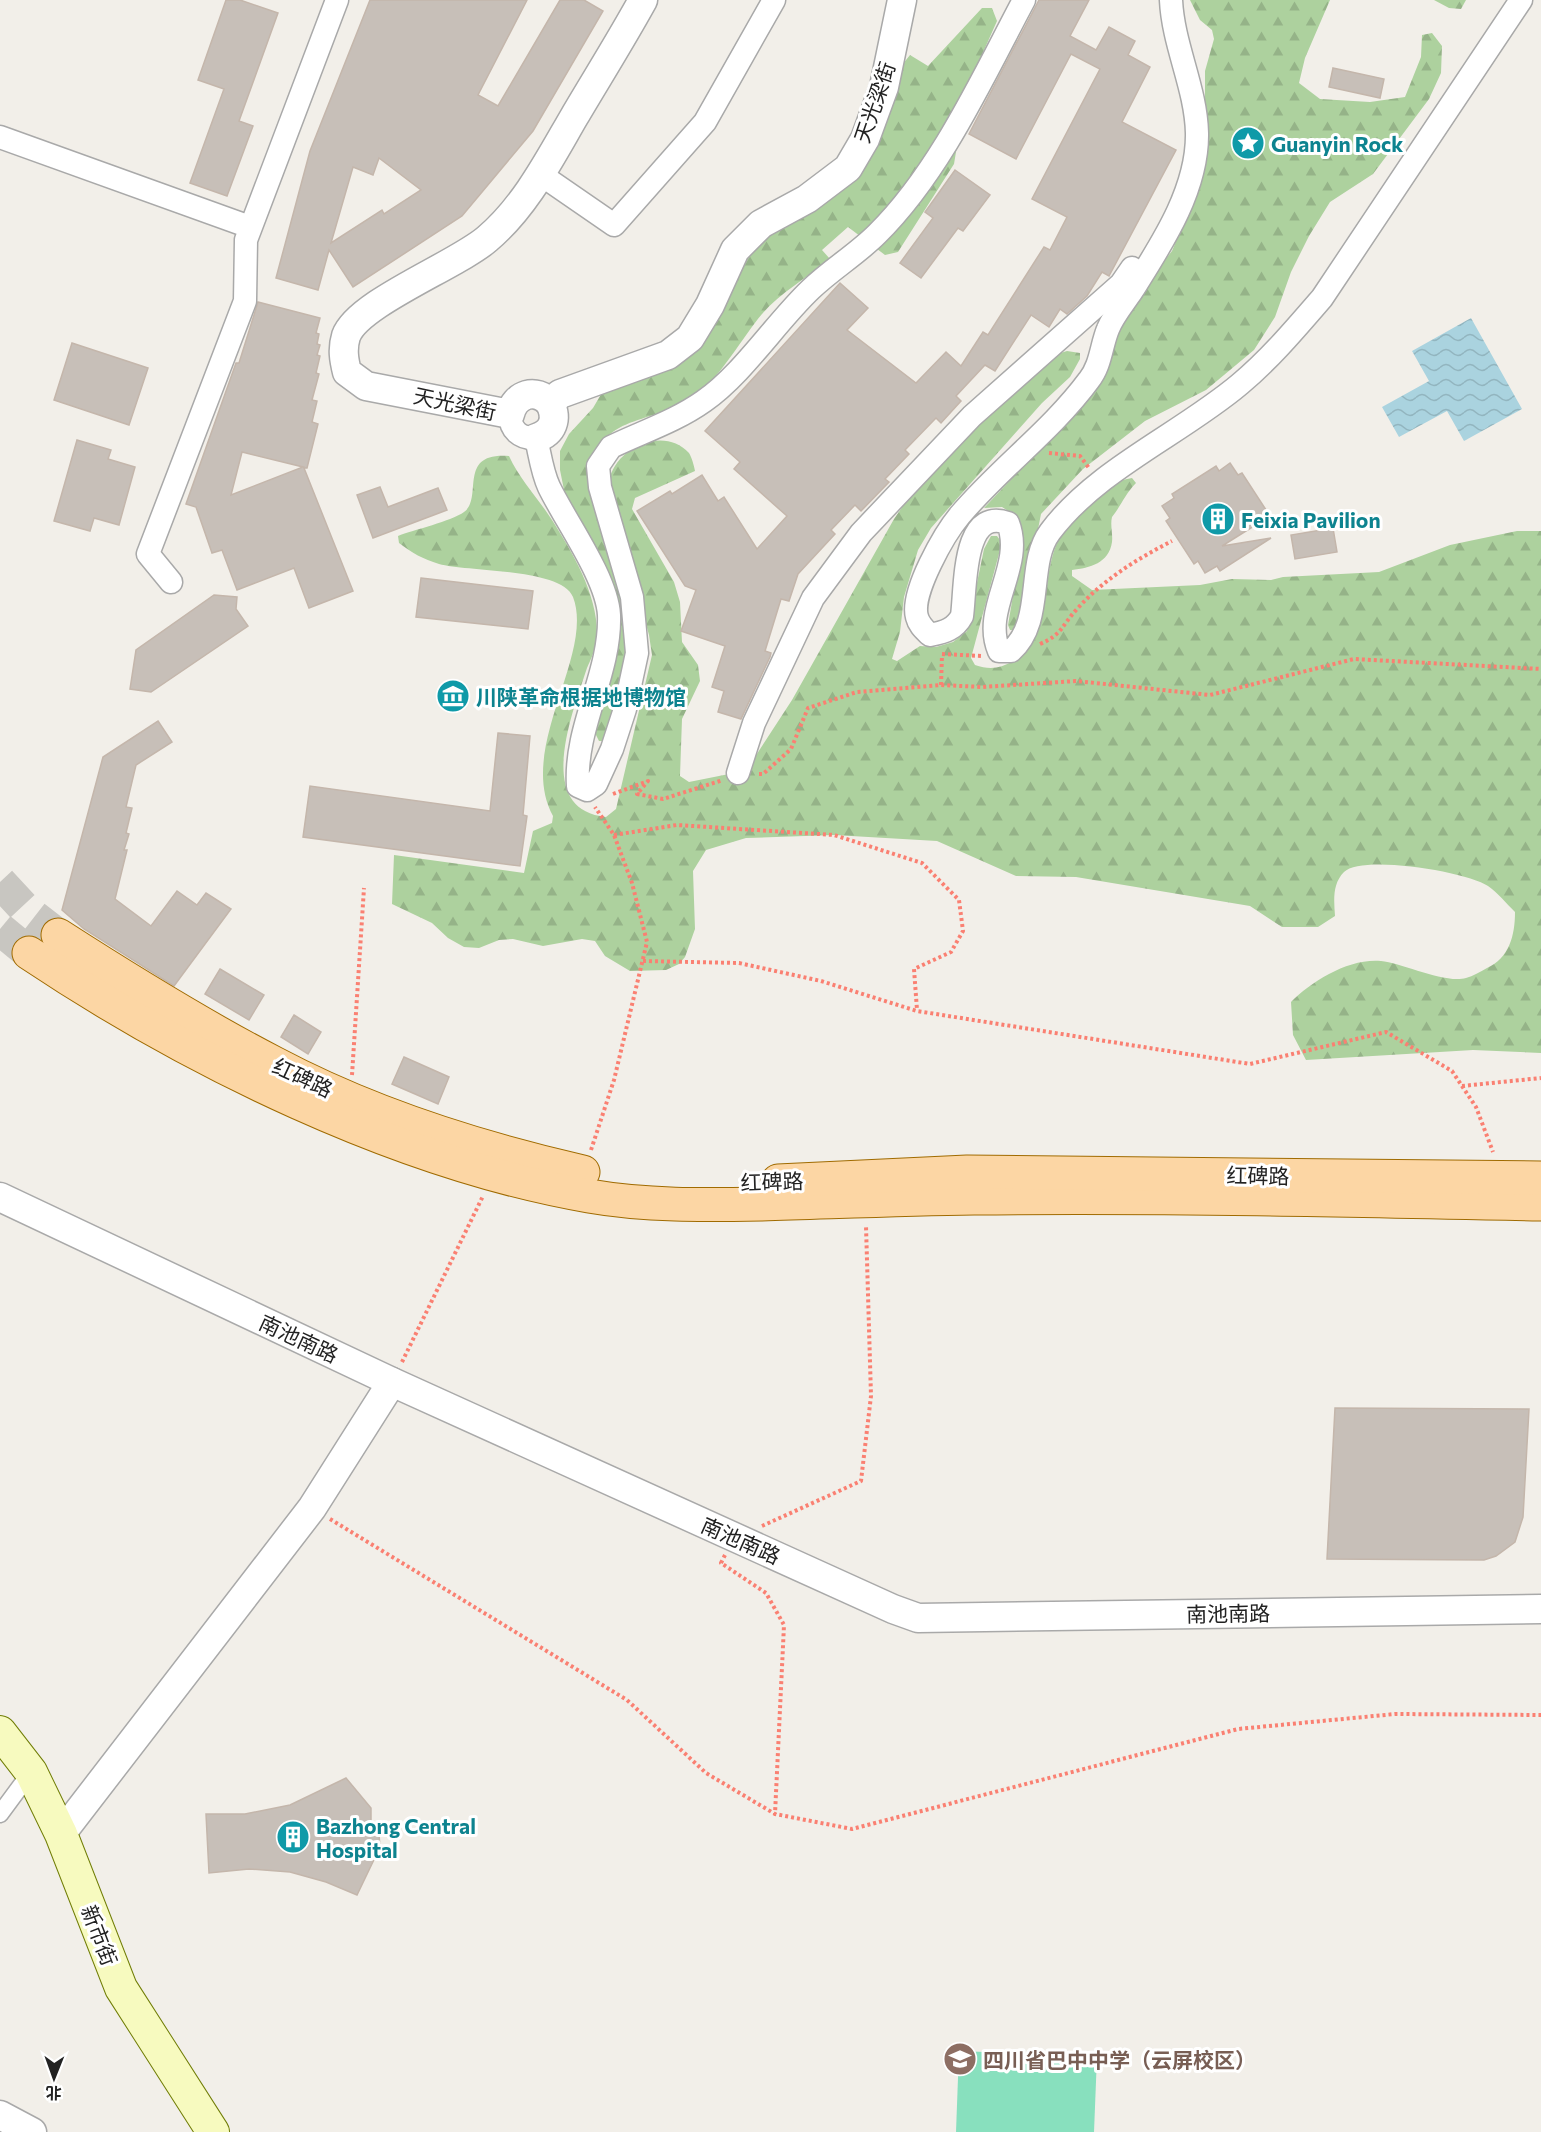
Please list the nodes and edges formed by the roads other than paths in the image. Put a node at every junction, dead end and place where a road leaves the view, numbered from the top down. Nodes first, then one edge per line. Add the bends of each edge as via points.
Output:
1 (336, 0) edge
2 (644, 0) edge
3 (774, 0) edge
4 (902, 0) edge
5 (1024, 0) edge
6 (1171, 0) edge
7 (1521, 0) edge
8 (1197, 132) junction
9 (0, 137) edge
10 (540, 174) junction
11 (250, 227) junction
12 (550, 403) junction
13 (510, 414) junction
14 (536, 438) junction
15 (171, 582) dead end
16 (738, 773) road end
17 (58, 935) tunnel mouth
18 (29, 953) tunnel mouth
19 (1541, 1178) edge
20 (0, 1197) edge
21 (1541, 1204) edge
22 (392, 1382) junction
23 (1541, 1609) edge
24 (0, 1732) edge
25 (31, 1772) junction
26 (0, 1814) edge
27 (61, 1834) junction
28 (0, 2115) edge
29 (32, 2132) edge
30 (213, 2132) edge

1 - 11 street
2 - 10 street, 天光梁街
3 - 10 street via 705,122 614,225
4 - 12 street, 天光梁街 via 884,87 865,139 848,168 807,199 760,225 735,250 690,338 668,355 560,394
5 - 14 street via 958,124 878,234 810,289 752,355 705,400 610,447 603,456 598,466 600,487 632,597 637,653 626,709 596,784 597,799 578,786 577,770 583,734 609,645 609,613 603,589 549,486
6 - 8 street via 1172,21
7 - 8 street via 1322,298 1287,338 1240,384 1100,483 1048,534 1021,642 1011,651 999,651 993,638 1014,537 1008,523 998,519 984,523 976,531 962,616 940,644 921,627 916,615 932,558 961,514 1091,378 1108,329 1170,227 1190,177
8 - 16 street via 1171,196 1121,284 972,416 861,533 813,598 754,723
9 - 11 street
10 - 13 street, 天光梁街 via 507,220 486,240 360,318 346,335 343,353 347,372 366,386
11 - 15 street via 246,240 245,301 148,554
12 - 13 street, 天光梁街 via 538,395 523,396 516,400
12 - 14 street via 554,423 545,435
13 - 14 street via 518,434
17 - 19 main road, 红碑路 via 274,1064 351,1099 471,1143 586,1173 684,1183 967,1173
18 - 21 main road via 142,1023 347,1122 494,1174 590,1196 649,1204 973,1198 1260,1198
20 - 22 street, 南池南路
22 - 23 street, 南池南路 via 918,1618
22 - 27 street via 312,1508
24 - 25 main road, 新市街
25 - 26 street
25 - 27 main road, 新市街
27 - 30 main road, 新市街 via 121,1988
28 - 29 street

